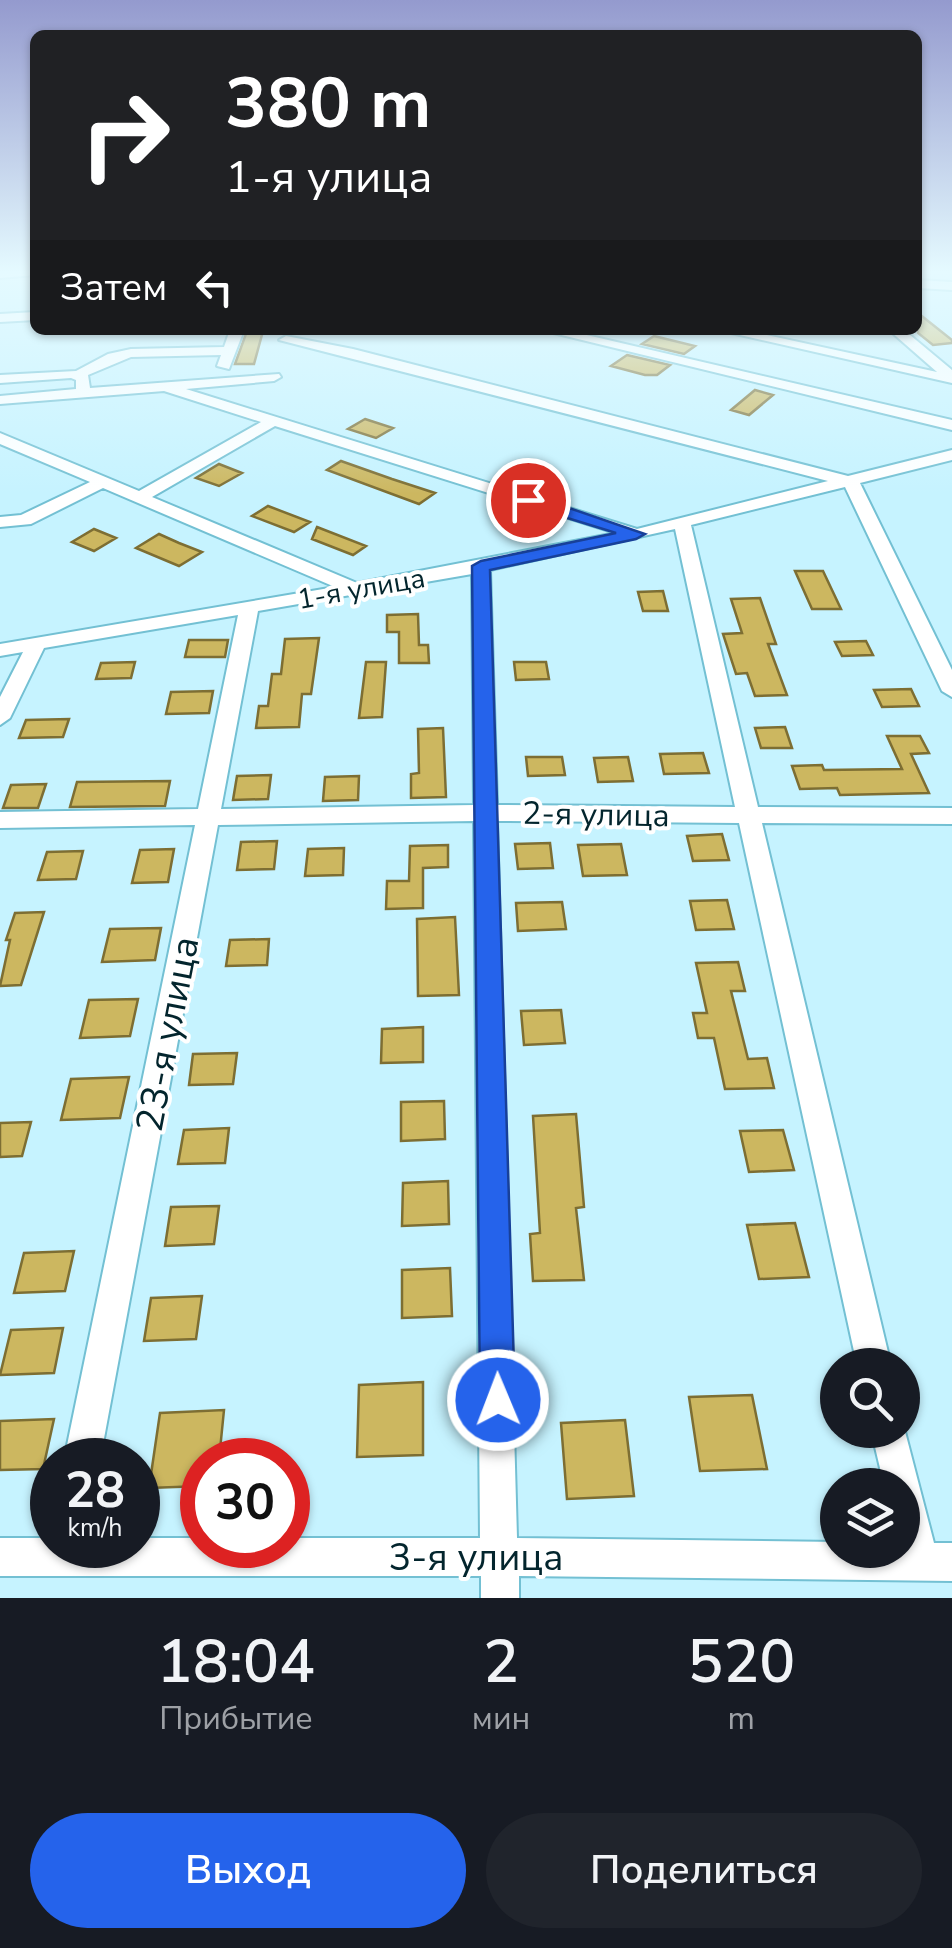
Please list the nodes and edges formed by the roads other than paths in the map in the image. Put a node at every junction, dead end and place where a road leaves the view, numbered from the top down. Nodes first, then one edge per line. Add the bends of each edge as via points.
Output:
1 (231, 345) edge
2 (284, 345) edge
3 (325, 345) edge
4 (610, 345) edge
5 (793, 345) edge
6 (913, 345) edge
7 (229, 351) junction
8 (79, 375) junction
9 (952, 378) edge
10 (0, 379) edge
11 (217, 383) junction
12 (169, 388) junction
13 (83, 392) junction
14 (0, 400) edge
15 (269, 401) junction
16 (952, 425) edge
17 (0, 438) edge
18 (952, 455) edge
19 (102, 482) junction
20 (851, 482) junction
21 (138, 498) junction
22 (0, 523) edge
23 (682, 523) junction
24 (636, 534) junction
25 (481, 566) junction
26 (357, 590) junction
27 (249, 607) junction
28 (37, 643) junction
29 (0, 650) edge
30 (952, 691) edge
31 (0, 718) edge
32 (488, 813) junction
33 (746, 816) junction
34 (952, 816) edge
35 (0, 820) edge
36 (210, 820) junction
37 (870, 1348) edge
38 (86, 1438) edge
39 (920, 1526) edge
40 (160, 1552) edge
41 (30, 1554) edge
42 (0, 1557) edge
43 (500, 1557) junction
44 (936, 1562) edge
45 (500, 1598) edge

1 - 7 street
2 - 15 street
3 - 20 street
4 - 16 street
5 - 9 street
6 - 9 street
7 - 8 street via 118,354
7 - 11 street
8 - 10 street
8 - 13 street
11 - 12 street
11 - 15 street
12 - 13 street
12 - 15 street
13 - 14 street
15 - 21 street
15 - 24 street
17 - 19 street
18 - 20 street, 1-я улица
19 - 21 street
19 - 22 street via 24,520
20 - 23 street, 1-я улица
20 - 30 street
21 - 26 street
23 - 24 street, 1-я улица
23 - 33 street
24 - 25 street, 1-я улица
25 - 26 street, 1-я улица
25 - 32 street
26 - 27 street, 1-я улица
27 - 28 street, 1-я улица
27 - 36 street, 23-я улица
28 - 29 street, 1-я улица
28 - 31 street
32 - 33 street, 2-я улица
32 - 36 street, 2-я улица
32 - 43 street
33 - 34 street, 2-я улица
33 - 37 street
35 - 36 street, 2-я улица
36 - 38 street, 23-я улица
39 - 44 street
40 - 43 street, 3-я улица
41 - 42 street, 3-я улица
43 - 44 street, 3-я улица
43 - 45 street

